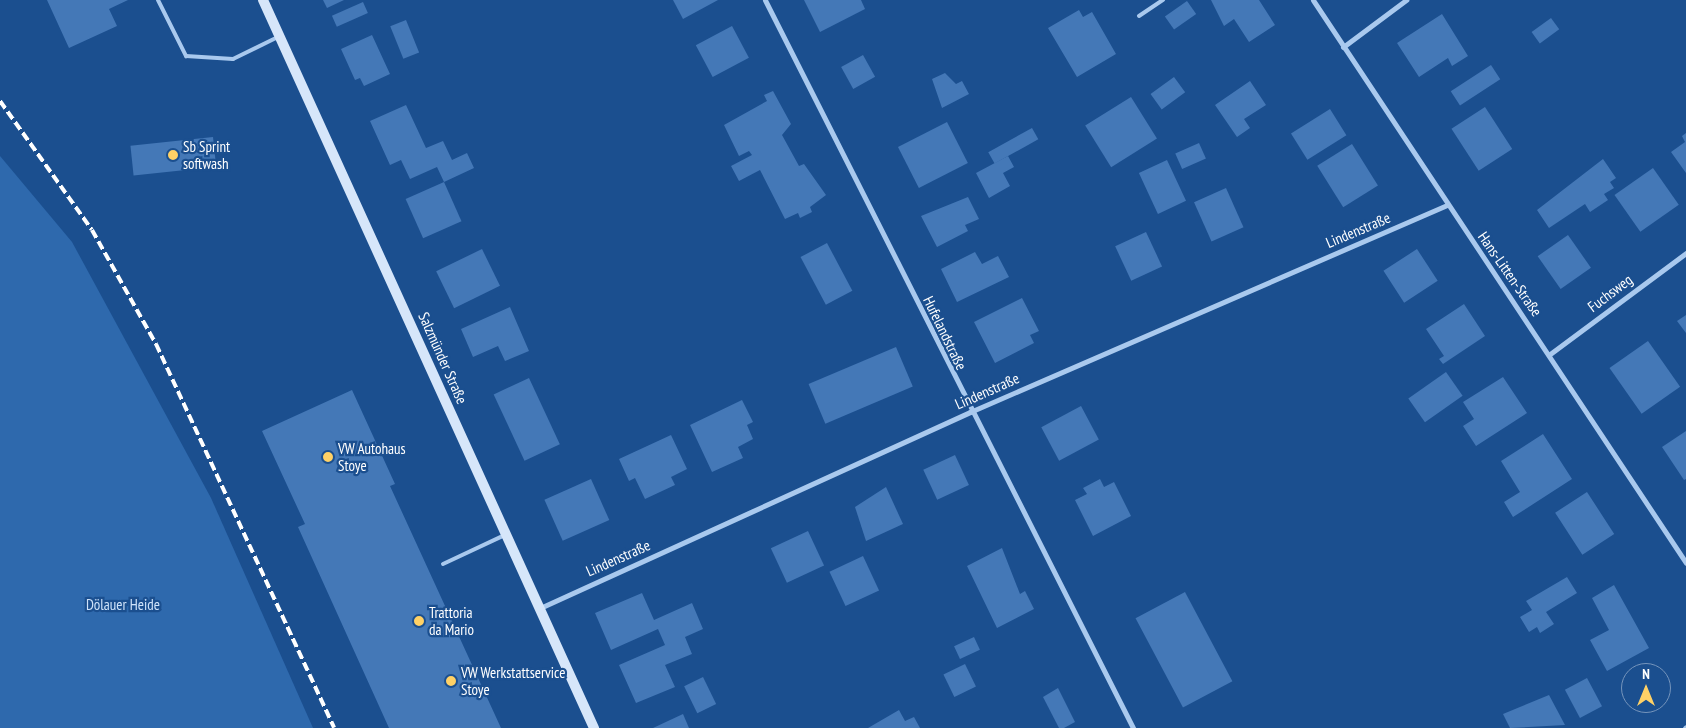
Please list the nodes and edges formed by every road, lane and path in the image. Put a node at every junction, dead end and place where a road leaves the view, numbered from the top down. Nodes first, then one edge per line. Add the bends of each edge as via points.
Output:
1 (158, 0) edge
2 (263, 0) edge
3 (766, 0) edge
4 (1163, 0) edge
5 (1313, 0) edge
6 (1406, 0) edge
7 (1139, 16) dead end
8 (280, 36) junction
9 (1343, 47) junction
10 (1447, 205) junction
11 (1686, 252) edge
12 (1550, 354) junction
13 (970, 412) junction
14 (506, 534) junction
15 (1686, 563) edge
16 (443, 564) dead end
17 (540, 608) junction
18 (594, 728) edge
19 (1132, 728) edge

1 - 8 lane via 186,56 233,59
2 - 8 main road, Salzmünder Straße
3 - 13 street, Hufelandstraße
4 - 7 lane
5 - 9 street, Hans-Litten-Straße
6 - 9 street
8 - 14 main road, Salzmünder Straße
9 - 10 street, Hans-Litten-Straße
10 - 12 street, Hans-Litten-Straße
10 - 13 street, Lindenstraße
11 - 12 street, Fuchsweg
12 - 15 street, Hans-Litten-Straße
13 - 17 street, Lindenstraße
13 - 19 street, Hufelandstraße
14 - 16 lane
14 - 17 main road, Salzmünder Straße
17 - 18 main road, Salzmünder Straße

